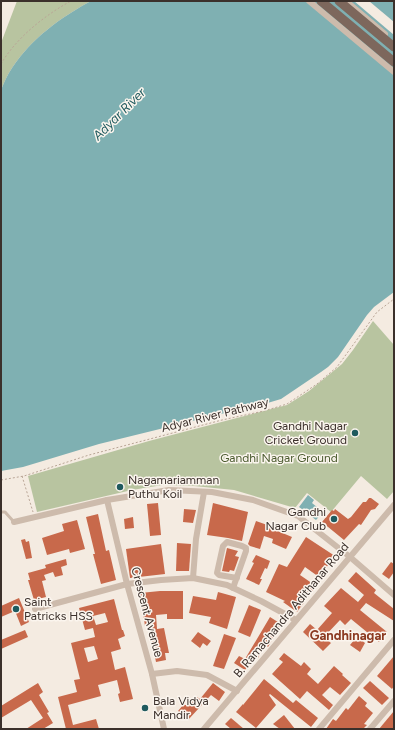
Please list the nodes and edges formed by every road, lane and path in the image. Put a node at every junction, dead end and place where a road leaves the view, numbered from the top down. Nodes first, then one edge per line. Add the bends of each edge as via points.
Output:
1 (71, 1) edge
2 (309, 1) edge
3 (321, 1) edge
4 (339, 1) edge
5 (346, 1) edge
6 (394, 41) edge
7 (394, 47) edge
8 (394, 62) edge
9 (1, 64) edge
10 (394, 72) edge
11 (394, 299) edge
12 (22, 476) junction
13 (1, 480) edge
14 (204, 492) junction
15 (107, 500) junction
16 (394, 505) edge
17 (1, 512) edge
18 (34, 517) junction
19 (14, 522) joint
20 (350, 557) junction
21 (193, 578) junction
22 (237, 578) junction
23 (127, 584) junction
24 (233, 588) junction
25 (394, 595) edge
26 (35, 609) dead end
27 (296, 620) junction
28 (394, 640) edge
29 (152, 674) junction
30 (237, 691) junction
31 (394, 701) edge
32 (164, 729) edge
33 (204, 729) edge
34 (319, 729) edge
35 (370, 729) edge

1 - 9 path via 28,32
2 - 10 street
3 - 8 main road
4 - 7 main road
5 - 6 street
11 - 12 path, Adyar River Pathway via 372,318 337,367 287,404 89,455
12 - 13 path, Adyar River Pathway
12 - 18 path
14 - 15 street via 169,490
14 - 20 street via 253,500 298,516
14 - 21 street via 196,538
15 - 18 street
15 - 23 street, Crescent Avenue
16 - 20 street, B. Ramachandra Adithanar Road
17 - 19 lane
18 - 19 street
20 - 25 street
20 - 27 street, B. Ramachandra Adithanar Road
21 - 23 street
21 - 24 street
22 - 22 street via 246,548 227,542 223,546 217,573
22 - 24 street
23 - 26 street
23 - 29 street, Crescent Avenue
24 - 27 street
27 - 30 street, B. Ramachandra Adithanar Road
28 - 34 street
29 - 30 street via 176,671 207,675
29 - 32 street, Crescent Avenue
30 - 33 street, B. Ramachandra Adithanar Road
31 - 35 street

